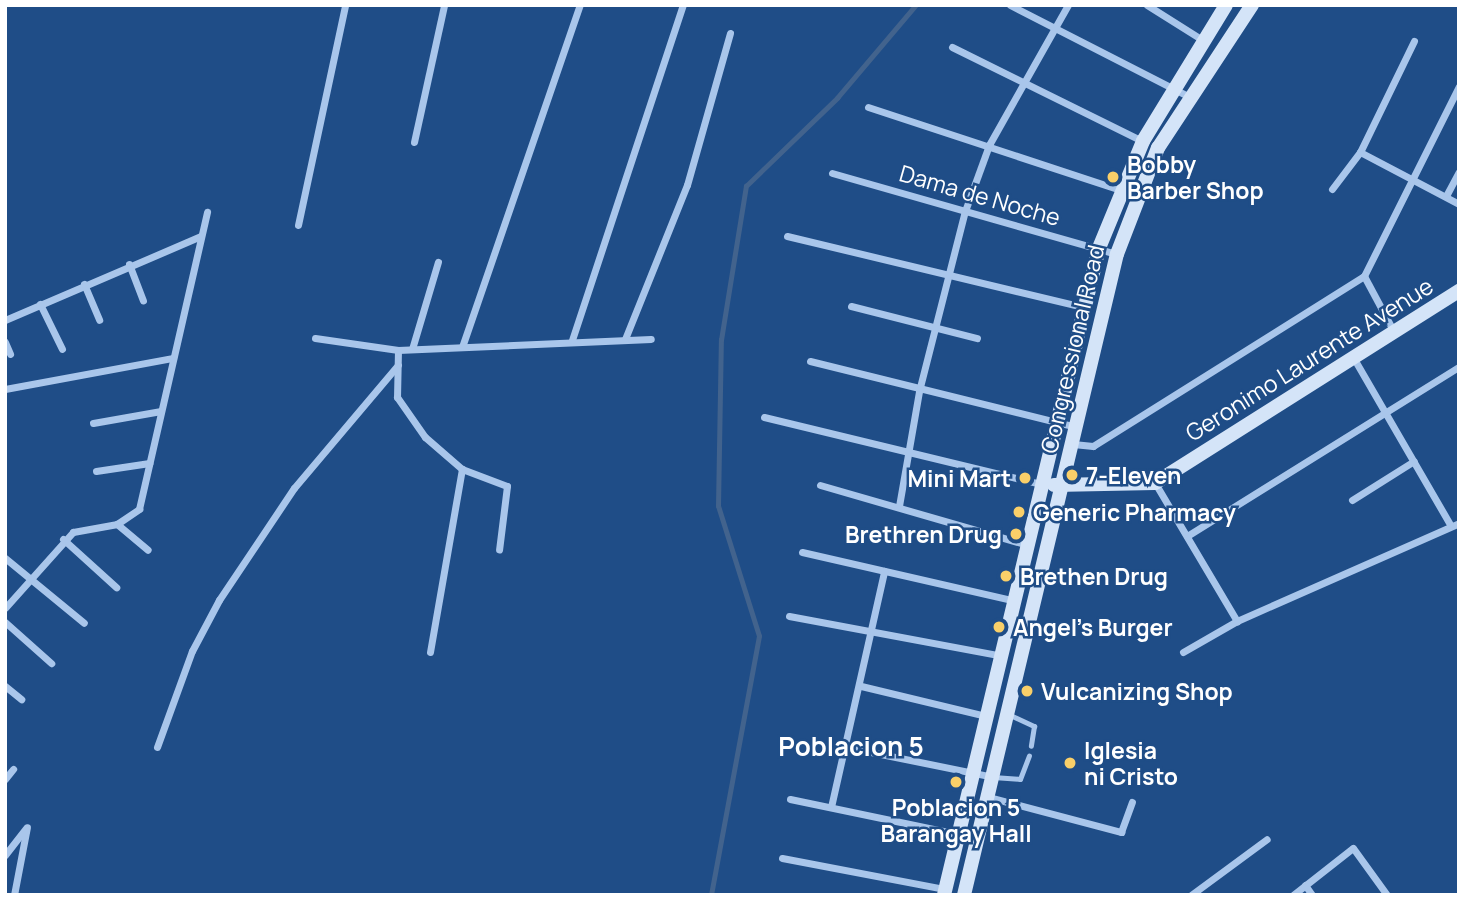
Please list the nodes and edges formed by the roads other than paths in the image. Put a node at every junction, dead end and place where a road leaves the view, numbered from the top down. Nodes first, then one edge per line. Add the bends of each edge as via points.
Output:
1 (345, 5) edge
2 (444, 5) edge
3 (580, 5) edge
4 (683, 5) edge
5 (1010, 5) edge
6 (1068, 5) edge
7 (1147, 5) edge
8 (1226, 5) edge
9 (1252, 5) edge
10 (1051, 30) junction
11 (730, 33) dead end
12 (1201, 39) junction
13 (1414, 41) dead end
14 (952, 47) dead end
15 (1021, 80) junction
16 (1459, 86) edge
17 (1172, 88) junction
18 (1188, 96) junction
19 (868, 107) dead end
20 (1143, 141) junction
21 (414, 142) dead end
22 (989, 145) junction
23 (1360, 152) junction
24 (1459, 172) edge
25 (832, 173) dead end
26 (1412, 180) junction
27 (1332, 189) dead end
28 (1120, 190) junction
29 (1446, 196) junction
30 (1459, 204) edge
31 (965, 211) junction
32 (207, 212) dead end
33 (298, 225) dead end
34 (201, 236) junction
35 (788, 236) dead end
36 (1099, 248) junction
37 (1117, 254) junction
38 (438, 262) dead end
39 (129, 264) junction
40 (951, 275) junction
41 (1364, 276) junction
42 (84, 284) junction
43 (1459, 290) edge
44 (143, 300) dead end
45 (40, 304) junction
46 (851, 306) dead end
47 (1083, 307) junction
48 (5, 320) edge
49 (99, 320) dead end
50 (937, 328) junction
51 (1394, 332) junction
52 (315, 338) dead end
53 (977, 338) dead end
54 (625, 339) junction
55 (651, 339) dead end
56 (572, 340) junction
57 (5, 341) edge
58 (462, 347) junction
59 (61, 349) dead end
60 (412, 349) junction
61 (398, 350) junction
62 (10, 354) dead end
63 (1352, 357) junction
64 (173, 358) junction
65 (810, 361) dead end
66 (398, 365) junction
67 (1459, 367) edge
68 (5, 389) edge
69 (919, 391) junction
70 (161, 411) junction
71 (1386, 411) junction
72 (764, 417) dead end
73 (1058, 422) junction
74 (93, 423) dead end
75 (1076, 426) junction
76 (1073, 444) junction
77 (909, 452) junction
78 (1414, 461) junction
79 (149, 464) junction
80 (462, 470) junction
81 (96, 471) dead end
82 (1155, 483) junction
83 (820, 485) dead end
84 (1045, 485) junction
85 (1063, 485) junction
86 (1352, 500) dead end
87 (899, 506) junction
88 (117, 524) junction
89 (1455, 525) edge
90 (1187, 536) junction
91 (63, 539) junction
92 (1029, 545) junction
93 (148, 550) dead end
94 (499, 550) dead end
95 (802, 552) dead end
96 (5, 558) edge
97 (884, 571) junction
98 (30, 579) junction
99 (116, 587) dead end
100 (1016, 601) junction
101 (5, 608) edge
102 (789, 616) dead end
103 (1237, 621) junction
104 (5, 622) edge
105 (84, 624) dead end
106 (870, 631) junction
107 (430, 652) dead end
108 (1183, 652) dead end
109 (1003, 657) junction
110 (51, 663) dead end
111 (861, 685) junction
112 (5, 686) edge
113 (21, 699) dead end
114 (1008, 714) junction
115 (990, 716) junction
116 (1031, 746) dead end
117 (157, 747) dead end
118 (846, 747) junction
119 (1029, 756) dead end
120 (13, 769) dead end
121 (975, 773) junction
122 (993, 777) junction
123 (5, 779) edge
124 (988, 797) junction
125 (790, 799) dead end
126 (1132, 802) dead end
127 (831, 807) junction
128 (959, 834) junction
129 (1267, 839) dead end
130 (5, 855) edge
131 (782, 858) dead end
132 (1305, 885) junction
133 (944, 892) edge
134 (14, 895) edge
135 (964, 895) edge
136 (1191, 895) edge
137 (1293, 895) edge
138 (1312, 895) edge
139 (1387, 895) edge

1 - 33 street
2 - 21 street
3 - 58 street
4 - 56 street
5 - 10 street
6 - 10 street
7 - 12 street
8 - 12 main road, Congressional Road
9 - 18 main road, Congressional Road
10 - 15 street
10 - 17 street
11 - 54 street via 687,185
12 - 17 main road, Congressional Road
13 - 23 street
14 - 15 street
15 - 20 street
15 - 22 street
16 - 26 street
17 - 18 street
17 - 20 main road, Congressional Road
18 - 37 main road, Congressional Road via 1136,197
19 - 22 street
20 - 28 main road, Congressional Road
22 - 28 street
22 - 31 street
23 - 26 street
23 - 27 street
24 - 29 street
25 - 31 street, Dama de Noche
26 - 29 street
26 - 41 street
28 - 36 main road, Congressional Road
29 - 30 street
31 - 36 street, Dama de Noche
31 - 40 street
32 - 34 street
34 - 39 street
34 - 64 street
35 - 40 street
36 - 37 street, Dama de Noche
36 - 47 main road, Congressional Road
37 - 75 main road, Congressional Road
38 - 60 street
39 - 42 street
39 - 44 street
40 - 47 street
40 - 50 street
41 - 51 street
41 - 76 street via 1093,446
42 - 45 street
42 - 49 street
43 - 51 main road, Geronimo Laurente Avenue
45 - 48 street
45 - 59 street
46 - 50 street
47 - 73 main road, Congressional Road
50 - 53 street
50 - 69 street
51 - 63 main road, Geronimo Laurente Avenue
52 - 61 street
54 - 55 street
54 - 56 street
56 - 58 street
57 - 62 street
58 - 60 street
60 - 61 street
61 - 66 street
63 - 71 street
63 - 82 main road, Geronimo Laurente Avenue
64 - 68 street
64 - 70 street
65 - 69 street
66 - 80 street via 399,401 425,438
66 - 117 street via 294,488 219,600 192,650
67 - 71 street
69 - 73 street
69 - 77 street
70 - 74 street
70 - 79 street
71 - 78 street
71 - 90 street
72 - 77 street
73 - 75 street
73 - 84 main road, Congressional Road
75 - 76 main road, Congressional Road
76 - 85 main road, Congressional Road
77 - 84 street
77 - 87 street
78 - 86 street
78 - 89 street
79 - 81 street
79 - 88 street via 139,509
80 - 94 street via 507,486
80 - 107 street
82 - 85 main road
82 - 90 street
83 - 87 street
84 - 85 main road
84 - 92 main road, Congressional Road
85 - 114 main road, Congressional Road
87 - 92 street
88 - 91 street
88 - 93 street
89 - 103 street
90 - 103 street
91 - 98 street
91 - 99 street
92 - 100 main road, Congressional Road
95 - 97 street
96 - 98 street
97 - 100 street
97 - 106 street
98 - 101 street
98 - 105 street
100 - 109 main road, Congressional Road
102 - 106 street
103 - 108 street
104 - 110 street
106 - 109 street
106 - 111 street
109 - 115 main road, Congressional Road
111 - 115 street
111 - 118 street
112 - 113 street
114 - 116 lane via 1034,726
114 - 122 main road, Congressional Road
115 - 121 main road, Congressional Road
118 - 121 street
118 - 127 street
119 - 122 lane via 1020,779
120 - 123 street
121 - 122 street
121 - 128 main road, Congressional Road
122 - 124 main road, Congressional Road
124 - 126 street via 1121,832
124 - 135 main road, Congressional Road
125 - 127 street
127 - 128 street
128 - 133 main road, Congressional Road
129 - 136 street
130 - 134 street via 27,827
131 - 133 street
132 - 137 street
132 - 138 street
132 - 139 street via 1353,848

